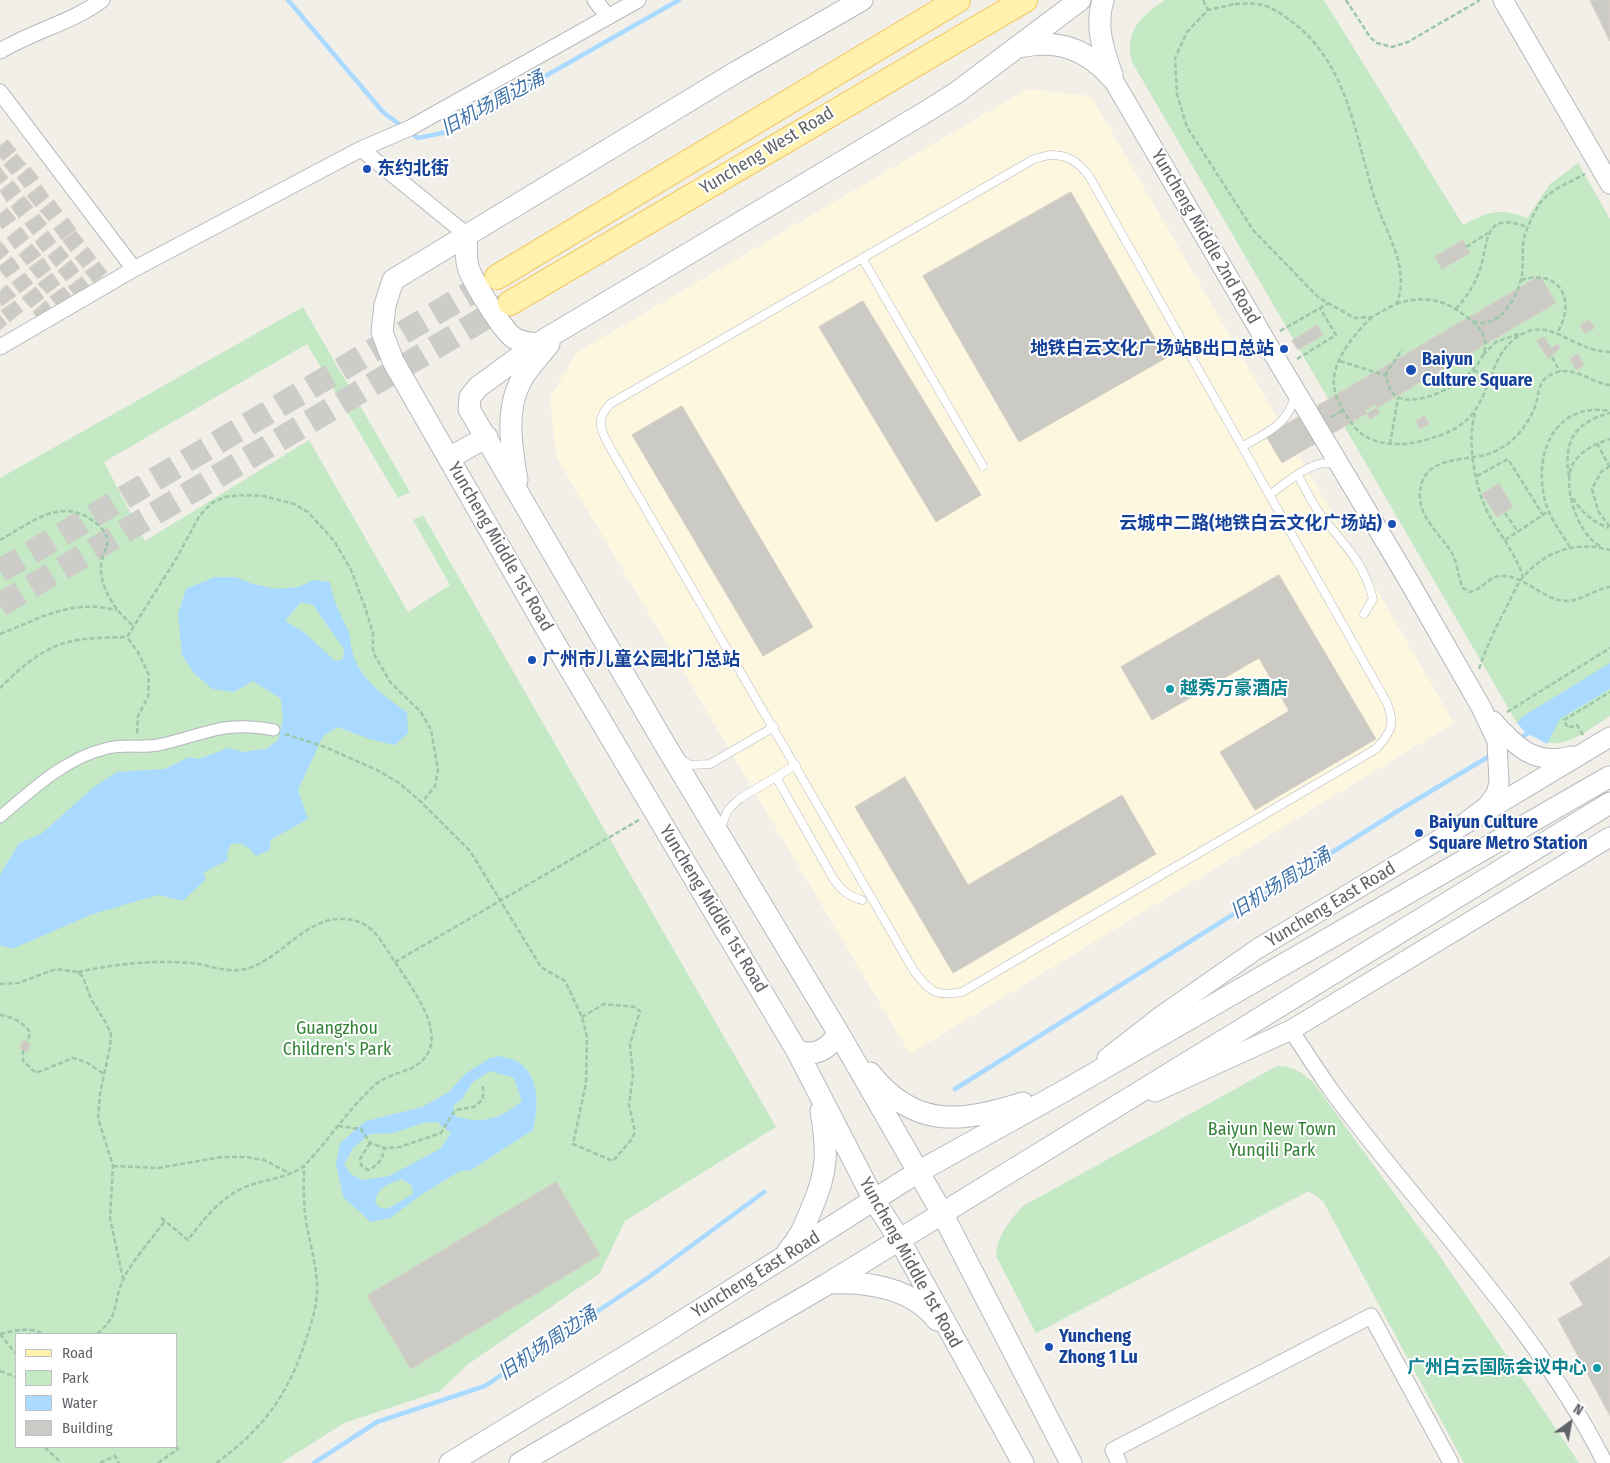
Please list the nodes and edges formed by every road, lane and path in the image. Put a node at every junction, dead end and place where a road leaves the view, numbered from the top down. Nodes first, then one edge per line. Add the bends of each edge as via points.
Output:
1 (102, 0) edge
2 (595, 0) edge
3 (638, 0) edge
4 (862, 0) edge
5 (958, 0) edge
6 (1025, 0) edge
7 (1080, 0) edge
8 (1103, 0) edge
9 (1203, 0) edge
10 (1346, 0) edge
11 (1480, 0) edge
12 (1503, 0) edge
13 (1208, 10) junction
14 (608, 17) junction
15 (1014, 48) junction
16 (0, 50) edge
17 (1112, 78) junction
18 (0, 92) edge
19 (360, 149) junction
20 (1602, 171) edge
21 (1527, 227) junction
22 (1489, 233) junction
23 (467, 235) junction
24 (1466, 246) dead end
25 (862, 258) junction
26 (134, 269) junction
27 (497, 277) tunnel mouth
28 (1521, 280) junction
29 (510, 303) tunnel mouth
30 (1329, 303) junction
31 (1397, 303) junction
32 (1320, 308) junction
33 (1456, 308) junction
34 (1372, 317) junction
35 (1471, 321) junction
36 (565, 327) junction
37 (1280, 331) dead end
38 (1525, 332) junction
39 (1557, 333) junction
40 (537, 344) junction
41 (0, 347) edge
42 (1402, 350) dead end
43 (1610, 352) edge
44 (1482, 356) junction
45 (1552, 357) dead end
46 (1297, 359) dead end
47 (1340, 361) junction
48 (1472, 371) junction
49 (1560, 372) junction
50 (1387, 376) junction
51 (1488, 382) junction
52 (1610, 385) edge
53 (1296, 392) junction
54 (1398, 398) junction
55 (1343, 410) junction
56 (1475, 412) junction
57 (1610, 412) edge
58 (1331, 417) dead end
59 (487, 437) junction
60 (1610, 439) edge
61 (1596, 443) junction
62 (1390, 444) junction
63 (1242, 447) junction
64 (1473, 456) junction
65 (449, 458) junction
66 (983, 466) dead end
67 (1610, 466) edge
68 (1344, 471) junction
69 (1298, 476) junction
70 (1477, 476) junction
71 (1569, 477) junction
72 (1571, 494) junction
73 (1269, 495) junction
74 (521, 499) junction
75 (1550, 511) junction
76 (1505, 513) dead end
77 (1543, 515) junction
78 (1610, 528) edge
79 (1518, 532) junction
80 (0, 540) edge
81 (1505, 540) junction
82 (1570, 547) junction
83 (1603, 548) junction
84 (1610, 550) edge
85 (1523, 577) junction
86 (1521, 582) junction
87 (1610, 587) edge
88 (117, 610) junction
89 (1364, 614) dead end
90 (134, 626) junction
91 (0, 634) edge
92 (127, 637) junction
93 (1610, 648) edge
94 (1479, 669) dead end
95 (0, 688) edge
96 (1610, 692) edge
97 (1481, 707) junction
98 (1505, 713) dead end
99 (774, 727) junction
100 (274, 730) joint
101 (1610, 737) edge
102 (136, 745) junction
103 (1585, 745) junction
104 (669, 752) junction
105 (796, 765) junction
106 (1609, 776) edge
107 (776, 777) junction
108 (422, 802) junction
109 (1610, 803) edge
110 (656, 811) junction
111 (0, 817) edge
112 (1458, 828) junction
113 (719, 833) junction
114 (1610, 837) edge
115 (499, 900) junction
116 (862, 900) dead end
117 (395, 963) junction
118 (78, 972) junction
119 (0, 984) edge
120 (0, 1015) edge
121 (582, 1017) junction
122 (1291, 1030) junction
123 (839, 1034) junction
124 (28, 1042) dead end
125 (23, 1050) dead end
126 (797, 1051) junction
127 (104, 1074) junction
128 (483, 1084) dead end
129 (1064, 1091) junction
130 (819, 1093) junction
131 (1088, 1124) junction
132 (338, 1126) junction
133 (370, 1143) junction
134 (385, 1148) junction
135 (113, 1166) junction
136 (304, 1166) junction
137 (918, 1172) junction
138 (292, 1174) junction
139 (874, 1200) junction
140 (942, 1213) junction
141 (159, 1216) dead end
142 (164, 1222) junction
143 (899, 1239) junction
144 (777, 1262) junction
145 (123, 1279) junction
146 (828, 1283) junction
147 (42, 1333) edge
148 (98, 1333) edge
149 (0, 1334) edge
150 (958, 1346) junction
151 (15, 1353) edge
152 (0, 1371) edge
153 (15, 1377) edge
154 (46, 1448) edge
155 (177, 1448) edge
156 (61, 1463) edge
157 (100, 1463) edge
158 (119, 1463) edge
159 (158, 1463) edge
160 (216, 1463) edge
161 (450, 1463) edge
162 (520, 1463) edge
163 (1023, 1463) edge
164 (1071, 1463) edge
165 (1120, 1463) edge
166 (1451, 1463) edge
167 (1605, 1463) edge

1 - 16 street via 89,10 22,37
2 - 14 street
3 - 14 street
4 - 23 main road, Yuncheng Middle 1st Road
5 - 27 main road, Yuncheng West Road
6 - 29 main road, Yuncheng West Road
7 - 15 main road
8 - 17 main road via 1098,16
9 - 13 path
10 - 11 path via 1370,37 1377,43 1392,47 1408,42
12 - 20 street
13 - 30 path via 1187,32 1175,58 1176,94 1187,127 1253,230 1318,296
13 - 31 path via 1235,4 1260,4 1277,12 1302,30 1334,70 1346,96 1376,202 1400,263 1401,291
14 - 19 street via 410,128
15 - 17 main road via 1045,43 1061,45 1091,57
15 - 36 main road via 962,89 924,113
17 - 53 street, Yuncheng Middle 2nd Road
18 - 26 street
19 - 23 street
19 - 26 street
20 - 21 path via 1544,199
21 - 22 path via 1504,222
21 - 28 path
22 - 24 path
22 - 33 path via 1475,282
23 - 40 main road via 469,270 502,325 521,341
23 - 65 main road, Yuncheng Middle 1st Road via 393,280 385,305 382,332 393,361
25 - 63 lane via 1034,159 1063,155 1077,161 1094,184
25 - 66 lane
25 - 99 lane via 610,404 601,413 600,428 611,449
26 - 41 street
28 - 35 path via 1511,302 1498,318 1487,324
28 - 39 path via 1542,276 1550,278 1558,287 1566,312
30 - 32 path
30 - 34 path via 1354,318
31 - 33 path via 1423,298
31 - 34 path
32 - 37 path
32 - 46 path via 1336,335
33 - 35 path
34 - 47 path
35 - 44 path via 1485,340
36 - 40 main road
36 - 74 main road via 524,375 515,398 510,443
38 - 39 path via 1543,330
38 - 44 path via 1496,342
38 - 51 path via 1506,350
39 - 43 path via 1583,346
40 - 59 main road via 478,387 470,397 469,409
42 - 50 path via 1389,367
44 - 48 path
45 - 49 path
47 - 50 path
47 - 55 path via 1335,371 1334,386
48 - 51 path via 1482,372 1488,377
48 - 54 path via 1440,393 1406,400
49 - 52 path via 1569,371
49 - 64 path via 1541,383 1532,412 1515,438 1487,455
50 - 54 path via 1388,386
51 - 56 path
53 - 63 lane via 1291,411 1283,422
53 - 68 street, Yuncheng Middle 2nd Road
54 - 62 path
55 - 58 path
55 - 62 path via 1355,428 1366,436
56 - 62 path via 1465,424 1445,434 1409,444
56 - 64 path via 1470,444
57 - 71 path via 1582,426 1569,440 1566,460
57 - 75 path via 1581,412 1571,416 1549,439 1542,477
59 - 65 main road
59 - 74 main road
60 - 61 path
61 - 67 path
61 - 71 path via 1574,462
63 - 73 lane
64 - 70 path
64 - 86 path via 1440,463 1430,470 1422,486 1421,505 1427,520 1454,557 1463,588 1470,592 1480,590 1492,578 1500,576
65 - 110 main road, Yuncheng Middle 1st Road
67 - 78 path via 1601,472 1592,489 1598,511
68 - 69 lane via 1329,462 1318,463
68 - 97 street, Yuncheng Middle 2nd Road
69 - 73 lane
69 - 89 lane via 1369,583 1372,599
70 - 77 path via 1508,459
70 - 81 path via 1486,508
71 - 72 path
72 - 78 path via 1584,512
72 - 83 path via 1581,526 1594,544
73 - 105 lane via 1386,701 1392,715 1390,732 1376,749 962,992 946,995 928,990 914,971
74 - 104 main road
75 - 77 path
75 - 82 path
76 - 79 path
77 - 79 path
79 - 81 path
80 - 88 path via 46,513 59,510 85,514 99,525 107,538 101,568
81 - 85 path via 1520,565
82 - 83 path
82 - 85 path via 1546,559
83 - 84 path
85 - 86 path
86 - 87 path via 1554,599 1565,601
86 - 94 path via 1493,631
88 - 90 path
88 - 91 path via 74,606 40,616
90 - 92 path
90 - 108 path via 200,515 212,503 244,494 294,504 308,512 334,542 351,570 373,633 373,652 391,683 421,712 431,730 438,770 435,786
92 - 95 path via 68,642 20,667
92 - 102 path via 149,675 148,697 138,716
93 - 98 path
96 - 103 path via 1564,720 1568,728 1577,725
97 - 103 street via 1517,746 1543,759 1553,760
97 - 112 street via 1497,741 1499,783 1487,806
99 - 104 lane via 710,764 690,765
99 - 105 lane
100 - 102 street via 248,726 217,728 156,745
100 - 108 path via 325,747 377,770
101 - 103 street, Yuncheng East Road
102 - 111 street via 87,754 59,768
103 - 112 street, Yuncheng East Road
104 - 113 main road
105 - 107 lane
106 - 129 main road, Yuncheng East Road
107 - 113 lane via 739,799 728,810
107 - 116 lane via 833,878 846,893
108 - 115 path via 470,851
109 - 131 main road
110 - 115 path
110 - 126 main road, Yuncheng Middle 1st Road
112 - 129 street, Yuncheng East Road via 1257,949 1161,1016
113 - 123 main road
114 - 122 street
115 - 117 path
115 - 121 path via 541,967 565,981
117 - 118 path via 367,924 337,918 318,924 250,968 237,970 190,963 120,963
117 - 132 path via 426,1011 433,1034 429,1051 420,1063 409,1070 378,1082
118 - 119 path via 56,969 18,983
118 - 127 path via 84,978 110,1034
120 - 124 path via 15,1019 26,1027 30,1032
121 - 121 path via 587,1037 586,1083 573,1144 613,1161 635,1132 629,1105 633,1075 630,1044 640,1011 635,1007 604,1004
122 - 131 street
122 - 167 street via 1331,1089 1505,1307 1571,1404
123 - 126 main road via 822,1051 807,1054
123 - 129 main road via 890,1094 929,1115 972,1118
123 - 137 main road
125 - 127 path via 23,1061 36,1073 73,1058
126 - 130 main road, Yuncheng Middle 1st Road
127 - 135 path via 98,1118
128 - 134 path via 483,1099 474,1107 455,1110 441,1133 400,1147
129 - 137 main road, Yuncheng East Road
130 - 139 main road, Yuncheng Middle 1st Road
130 - 144 main road via 826,1142 826,1171 806,1225
131 - 140 main road
132 - 133 path via 361,1129
132 - 136 path
133 - 134 path
133 - 134 path via 360,1159 361,1165 368,1170 382,1160
135 - 138 path via 158,1168 222,1157 246,1157 264,1160
135 - 145 path via 110,1218
136 - 138 path
136 - 160 path via 303,1194 317,1285 312,1320 301,1359 282,1398 253,1434
137 - 139 main road, Yuncheng East Road
137 - 140 main road
138 - 142 path via 245,1187 231,1195 212,1209 188,1240
139 - 143 main road, Yuncheng Middle 1st Road
139 - 144 main road, Yuncheng East Road
140 - 143 main road
140 - 164 main road
141 - 142 path
142 - 145 path
143 - 146 main road
143 - 150 main road, Yuncheng Middle 1st Road
144 - 161 main road, Yuncheng East Road
145 - 148 path via 116,1310 107,1326
146 - 150 main road via 866,1284 903,1294 930,1311
146 - 162 main road
147 - 149 path via 34,1329 18,1329
149 - 151 path
150 - 163 main road, Yuncheng Middle 1st Road
152 - 153 path
154 - 156 path
155 - 159 path
157 - 158 path via 115,1456
165 - 166 street via 1112,1450 1371,1316

